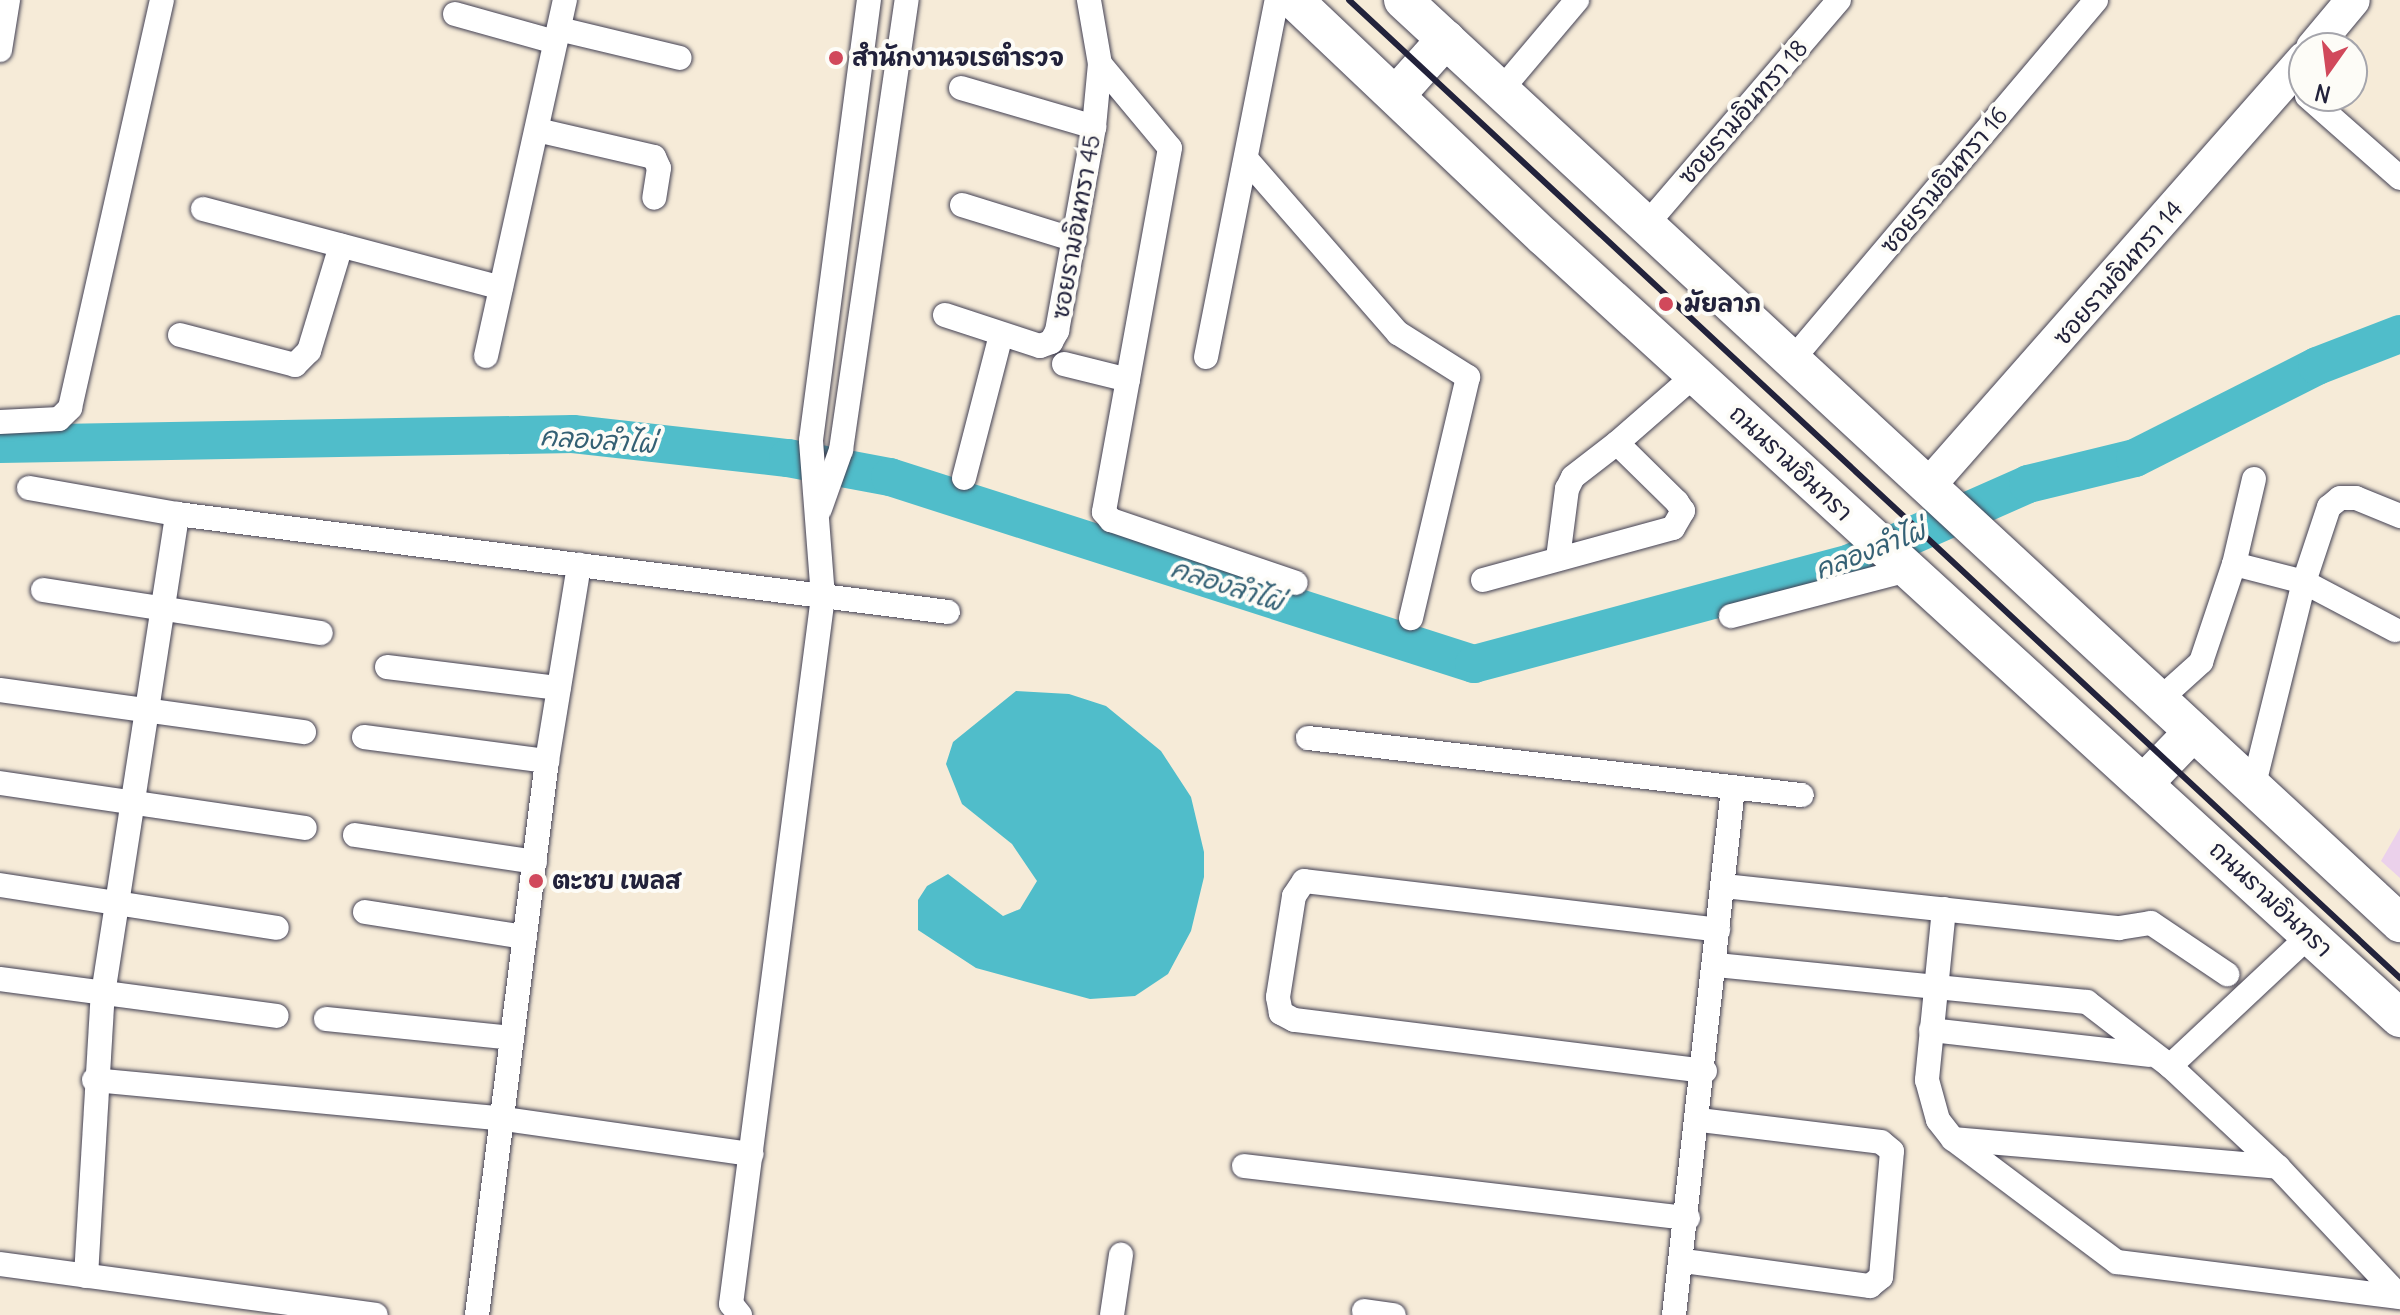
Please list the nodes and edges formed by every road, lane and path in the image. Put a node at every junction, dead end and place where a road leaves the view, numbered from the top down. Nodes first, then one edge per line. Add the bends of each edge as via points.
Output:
1 (8, 0) edge
2 (162, 0) edge
3 (565, 0) edge
4 (869, 0) edge
5 (907, 0) edge
6 (1089, 0) edge
7 (1277, 0) edge
8 (1294, 0) edge
9 (1403, 0) edge
10 (1577, 0) edge
11 (1839, 0) edge
12 (2096, 0) edge
13 (2353, 0) edge
14 (455, 14) dead end
15 (2326, 32) edge
16 (557, 35) junction
17 (1446, 39) junction
18 (0, 50) edge
19 (680, 58) dead end
20 (1100, 64) junction
21 (961, 88) dead end
22 (1501, 90) junction
23 (1396, 95) junction
24 (2288, 97) edge
25 (2332, 112) edge
26 (1094, 127) junction
27 (537, 130) junction
28 (1247, 160) junction
29 (2400, 178) edge
30 (654, 198) dead end
31 (962, 205) dead end
32 (203, 209) dead end
33 (1647, 224) junction
34 (1075, 240) junction
35 (341, 246) junction
36 (501, 288) junction
37 (945, 315) dead end
38 (180, 335) dead end
39 (1001, 335) junction
40 (486, 356) dead end
41 (1206, 357) dead end
42 (1792, 360) junction
43 (1064, 364) dead end
44 (1695, 375) junction
45 (1128, 380) junction
46 (0, 422) edge
47 (1617, 443) junction
48 (829, 463) junction
49 (964, 478) dead end
50 (2254, 479) dead end
51 (29, 488) dead end
52 (1940, 495) junction
53 (177, 514) junction
54 (2400, 516) edge
55 (1893, 556) junction
56 (1558, 558) junction
57 (2234, 564) junction
58 (579, 565) junction
59 (1483, 580) dead end
60 (2304, 582) junction
61 (1296, 583) dead end
62 (43, 590) dead end
63 (823, 597) junction
64 (161, 607) junction
65 (948, 612) dead end
66 (1731, 616) dead end
67 (1411, 618) dead end
68 (2395, 630) dead end
69 (321, 633) dead end
70 (387, 667) dead end
71 (559, 688) junction
72 (0, 690) edge
73 (2159, 700) junction
74 (143, 708) junction
75 (304, 732) dead end
76 (2193, 732) junction
77 (364, 737) dead end
78 (1308, 738) dead end
79 (547, 761) junction
80 (0, 783) edge
81 (2144, 783) junction
82 (1733, 788) junction
83 (2253, 788) junction
84 (1802, 795) dead end
85 (135, 801) junction
86 (305, 828) dead end
87 (355, 835) dead end
88 (535, 862) junction
89 (0, 885) edge
90 (1724, 886) junction
91 (120, 906) junction
92 (1944, 909) junction
93 (365, 912) dead end
94 (2400, 923) edge
95 (277, 928) dead end
96 (1718, 930) junction
97 (2310, 935) junction
98 (525, 937) junction
99 (1716, 965) junction
100 (2227, 974) dead end
101 (0, 979) edge
102 (1934, 985) junction
103 (103, 994) junction
104 (277, 1016) dead end
105 (2400, 1018) edge
106 (326, 1019) dead end
107 (1931, 1030) junction
108 (512, 1038) junction
109 (2160, 1060) junction
110 (1705, 1071) junction
111 (94, 1080) junction
112 (505, 1119) junction
113 (1698, 1120) junction
114 (1953, 1139) junction
115 (752, 1154) junction
116 (1244, 1166) dead end
117 (2278, 1167) junction
118 (1688, 1218) junction
119 (1121, 1255) dead end
120 (1684, 1261) junction
121 (0, 1264) edge
122 (86, 1276) junction
123 (2400, 1297) edge
124 (730, 1311) edge
125 (1364, 1311) dead end
126 (376, 1315) edge
127 (477, 1315) edge
128 (1112, 1315) edge
129 (1394, 1315) edge
130 (1674, 1315) edge

1 - 18 street
2 - 46 street via 70,408 59,419
3 - 16 street
4 - 48 street via 811,440
5 - 48 street
6 - 20 street, ซอยรามอินทรา 45
7 - 28 street
8 - 23 main road, ถนนรามอินทรา
9 - 17 main road
10 - 22 street
11 - 33 street, ซอยรามอินทรา 18
12 - 42 street, ซอยรามอินทรา 16
13 - 15 street
14 - 16 street
16 - 19 street
16 - 27 street
17 - 22 main road
17 - 23 main road
20 - 26 street, ซอยรามอินทรา 45
20 - 45 street via 1170,148
21 - 26 street
22 - 33 main road
23 - 44 main road, ถนนรามอินทรา
24 - 52 street, ซอยรามอินทรา 14
25 - 29 street
26 - 34 street, ซอยรามอินทรา 45
27 - 30 street via 654,157 659,168
27 - 36 street
28 - 41 street
28 - 67 street via 1398,333 1468,377
31 - 34 street
32 - 35 street
33 - 42 main road
34 - 39 street, ซอยรามอินทรา 45 via 1051,342 1040,346
35 - 36 street
35 - 38 street via 309,351 295,365
36 - 40 street
37 - 39 street, ซอยรามอินทรา 45
39 - 49 street
42 - 52 main road
43 - 45 street
44 - 47 street
44 - 55 main road, ถนนรามอินทรา
45 - 61 street via 1104,512 1111,520
47 - 56 street via 1573,477
47 - 56 street via 1677,502 1681,520 1673,528
48 - 63 street via 816,520
50 - 57 street
51 - 53 street
52 - 73 main road
53 - 58 street
53 - 64 street
54 - 60 street via 2356,498 2340,498 2329,507
55 - 66 street
55 - 81 main road, ถนนรามอินทรา
56 - 59 street
57 - 60 street
57 - 73 street via 2201,662
58 - 63 street
58 - 71 street
60 - 68 street
60 - 83 street
62 - 64 street
63 - 65 street
63 - 115 street
64 - 69 street
64 - 74 street
70 - 71 street
71 - 79 street
72 - 74 street
73 - 76 main road
74 - 75 street
74 - 85 street
76 - 81 main road
76 - 83 main road
77 - 79 street
78 - 82 street
79 - 88 street
80 - 85 street
81 - 97 main road, ถนนรามอินทรา
82 - 84 street
82 - 90 street
83 - 94 main road
85 - 86 street
85 - 91 street
87 - 88 street
88 - 98 street
89 - 91 street
90 - 92 street
90 - 96 street
91 - 95 street
91 - 103 street
92 - 100 street via 2119,928 2151,923
92 - 102 street
93 - 98 street
96 - 99 street
96 - 110 street via 1304,881 1294,896 1278,997 1281,1013 1294,1020
97 - 105 main road, ถนนรามอินทรา
97 - 109 street
98 - 108 street
99 - 102 street
99 - 110 street
101 - 103 street
102 - 107 street
102 - 109 street via 2087,1002
103 - 104 street
103 - 111 street
106 - 108 street
107 - 109 street
107 - 114 street via 1927,1080 1938,1120
108 - 112 street
109 - 117 street
110 - 113 street
111 - 112 street
111 - 122 street
112 - 115 street
112 - 127 street
113 - 118 street
113 - 120 street via 1881,1142 1892,1151 1881,1277 1870,1286
114 - 117 street
114 - 123 street via 2117,1262
115 - 124 street
116 - 118 street
117 - 123 street
118 - 120 street
119 - 128 street
120 - 130 street
121 - 122 street
122 - 126 street
125 - 129 street

